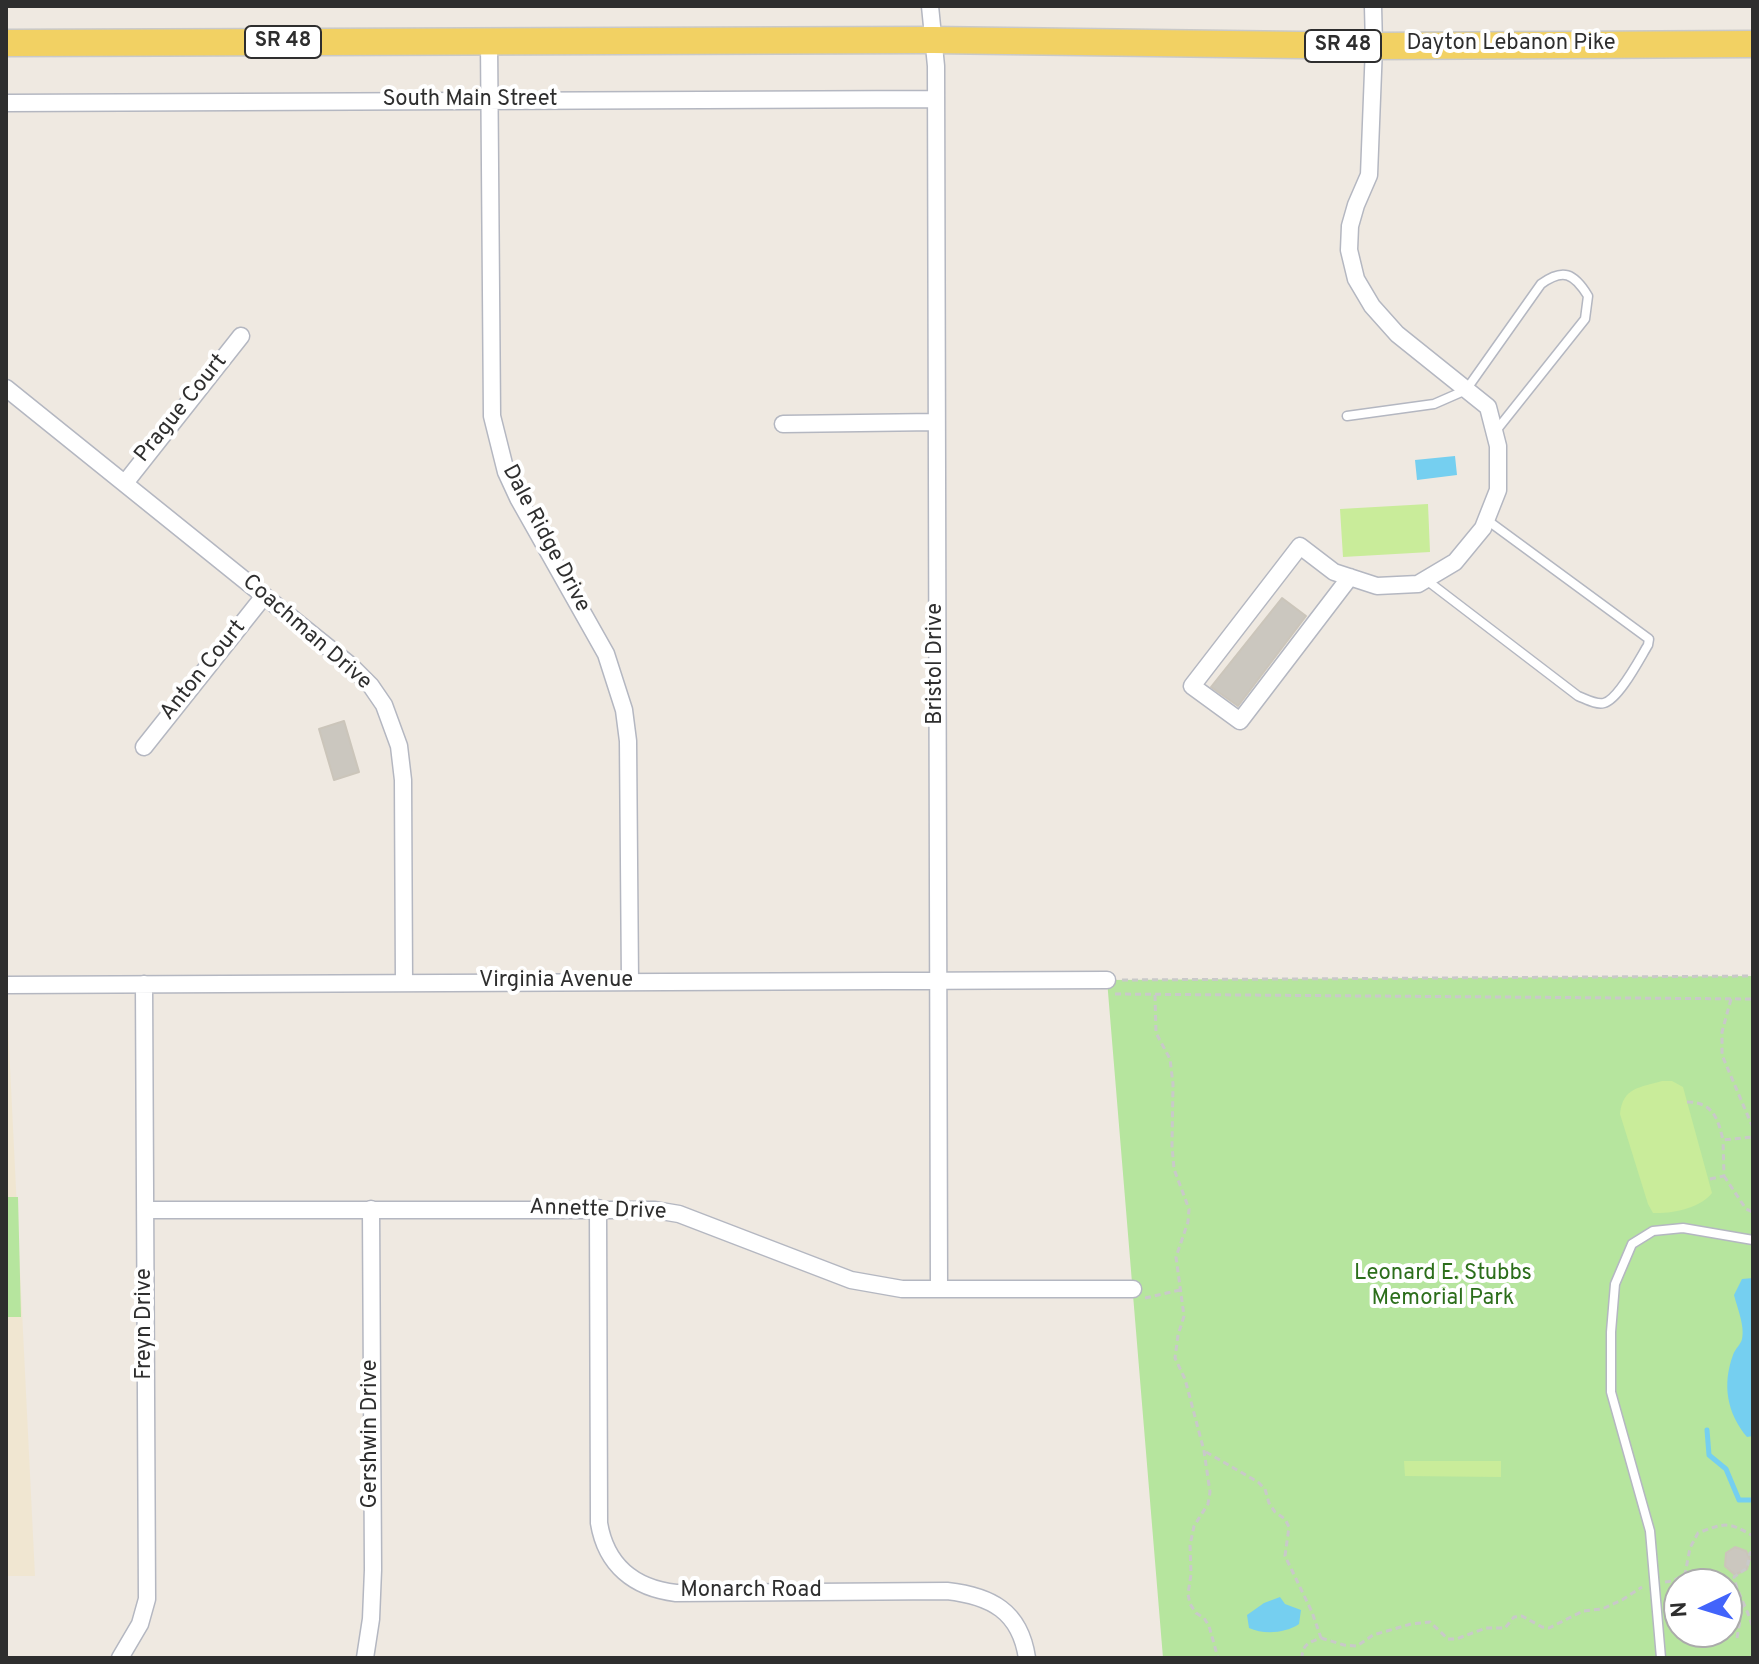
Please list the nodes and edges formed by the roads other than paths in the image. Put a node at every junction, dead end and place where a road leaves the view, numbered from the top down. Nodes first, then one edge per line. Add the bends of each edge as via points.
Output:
1 (930, 6) edge
2 (1373, 6) edge
3 (933, 40) junction
4 (489, 41) junction
5 (6, 43) edge
6 (1753, 44) edge
7 (1374, 46) junction
8 (935, 99) junction
9 (489, 101) junction
10 (6, 103) edge
11 (241, 336) dead end
12 (6, 388) edge
13 (1466, 390) junction
14 (1347, 416) dead end
15 (936, 422) junction
16 (783, 424) dead end
17 (1495, 432) junction
18 (125, 483) junction
19 (1486, 519) junction
20 (1350, 577) junction
21 (1425, 579) junction
22 (264, 596) junction
23 (144, 747) dead end
24 (938, 980) junction
25 (630, 982) junction
26 (404, 983) junction
27 (144, 984) junction
28 (6, 985) edge
29 (1109, 987) road end
30 (598, 1208) junction
31 (371, 1209) junction
32 (145, 1210) junction
33 (1753, 1240) edge
34 (939, 1289) junction
35 (1133, 1289) road end
36 (120, 1658) edge
37 (365, 1658) edge
38 (1027, 1658) edge
39 (1661, 1658) edge

1 - 3 street, Bristol Drive
2 - 7 street
3 - 4 main road, SR 48
3 - 7 main road, Dayton Lebanon Pike / SR 48
3 - 8 street, Bristol Drive
4 - 5 main road, SR 48
4 - 9 street, Dale Ridge Drive
6 - 7 main road, Dayton Lebanon Pike / SR 48
7 - 13 street via 1369,175 1350,226 1356,279 1397,334
8 - 9 street, South Main Street
8 - 15 street, Bristol Drive
9 - 10 street, South Main Street
9 - 25 street, Dale Ridge Drive via 492,416 506,472 606,654 624,710
11 - 18 street, Prague Court
12 - 18 street, Coachman Drive
13 - 14 lane via 1434,404
13 - 17 street via 1488,407
13 - 17 lane via 1541,284 1564,274 1582,286 1589,301 1585,319
15 - 16 street
15 - 24 street, Bristol Drive
17 - 19 street via 1498,490
18 - 22 street, Coachman Drive
19 - 21 street via 1455,562
19 - 21 lane via 1649,639 1609,701 1578,696
20 - 20 street via 1334,572 1300,546 1192,686 1240,721
20 - 21 street via 1377,586
22 - 23 street, Anton Court
22 - 26 street, Coachman Drive via 371,686 394,727 403,780
24 - 25 street, Virginia Avenue
24 - 29 street, Virginia Avenue
24 - 34 street, Bristol Drive
25 - 26 street, Virginia Avenue
26 - 27 street, Virginia Avenue
27 - 28 street, Virginia Avenue
27 - 32 street, Freyn Drive
30 - 31 street, Annette Drive
30 - 34 street, Annette Drive via 679,1214 851,1280
30 - 38 street, Monarch Road via 599,1523 608,1554 621,1570 638,1583 676,1593 973,1594 999,1606 1015,1623
31 - 32 street, Annette Drive
31 - 37 street, Gershwin Drive via 373,1570
32 - 36 street, Freyn Drive via 147,1599 140,1624
33 - 39 lane via 1683,1228 1653,1231 1632,1244 1615,1284 1611,1392 1650,1531
34 - 35 street, Annette Drive

